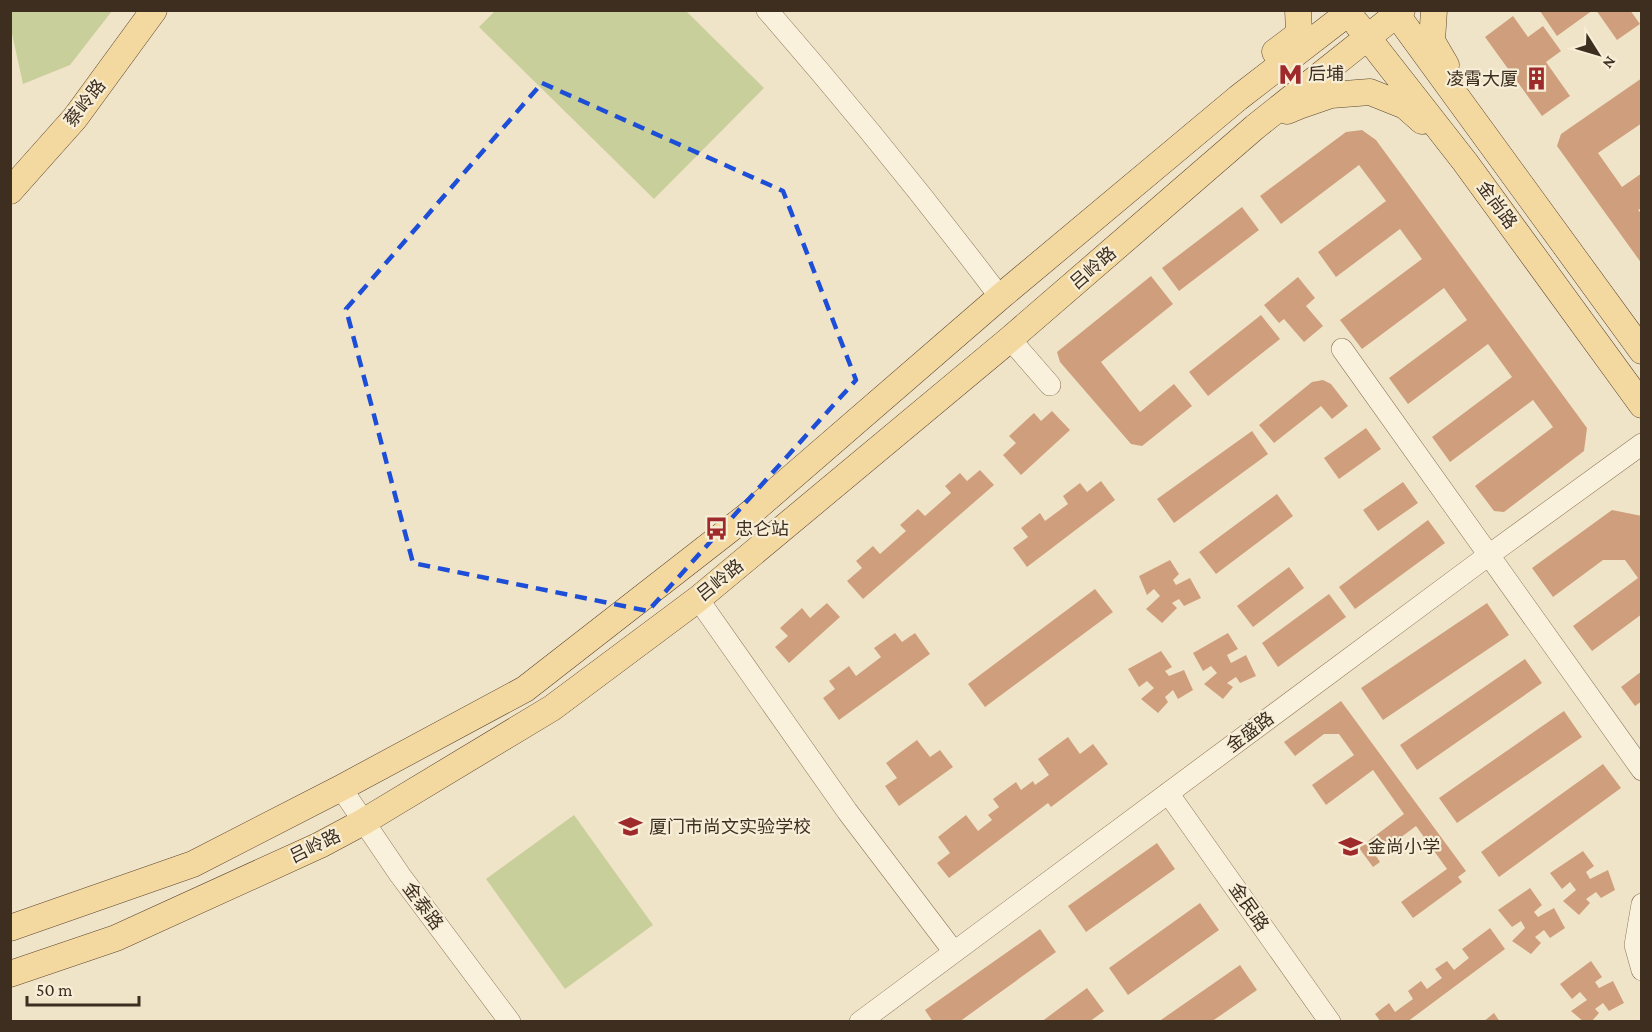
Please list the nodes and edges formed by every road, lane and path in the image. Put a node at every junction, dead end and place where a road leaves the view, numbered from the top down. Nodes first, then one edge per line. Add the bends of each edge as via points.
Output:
1 (154, 10) edge
2 (767, 10) edge
3 (1298, 10) edge
4 (1434, 10) edge
5 (1348, 11) edge
6 (1397, 12) edge
7 (1367, 38) junction
8 (1238, 98) junction
9 (1255, 127) junction
10 (1465, 162) junction
11 (1512, 172) junction
12 (10, 191) edge
13 (1000, 297) junction
14 (1010, 339) junction
15 (1342, 349) dead end
16 (1641, 351) edge
17 (1050, 385) dead end
18 (1641, 405) edge
19 (1641, 444) edge
20 (1489, 555) junction
21 (698, 599) junction
22 (1641, 770) edge
23 (341, 788) junction
24 (1168, 793) junction
25 (363, 822) junction
26 (1641, 904) edge
27 (10, 928) edge
28 (954, 952) junction
29 (1641, 970) edge
30 (10, 974) edge
31 (885, 1014) edge
32 (510, 1022) edge
33 (860, 1022) edge
34 (1330, 1022) edge

1 - 12 main road, 蔡岭路 via 75,118
2 - 13 street via 935,211
3 - 8 main road via 1299,34 1267,57
4 - 11 main road via 1432,41
5 - 7 main road, 金尚路
5 - 8 main road, 吕岭路
6 - 7 main road, 吕岭路
6 - 11 main road, 金尚路
7 - 9 main road, 吕岭路
7 - 10 main road, 金尚路
8 - 13 main road, 吕岭路
9 - 10 main road via 1331,95 1370,92 1405,106
9 - 14 main road, 吕岭路
10 - 18 main road, 金尚路
11 - 16 main road, 金尚路
13 - 23 main road, 吕岭路 via 747,516 525,689
14 - 17 street
14 - 21 main road, 吕岭路
15 - 20 street
19 - 20 street, 金盛路
20 - 22 street
20 - 24 street, 金盛路
21 - 25 main road, 吕岭路 via 552,708
21 - 28 street via 847,811
23 - 25 street, 金泰路
23 - 27 main road, 吕岭路 via 193,864
24 - 28 street, 金盛路
24 - 34 street, 金民路
25 - 30 main road, 吕岭路 via 116,938
25 - 32 street, 金泰路
26 - 29 street via 1635,945
28 - 31 street, 金盛路
31 - 33 street, 金盛路

